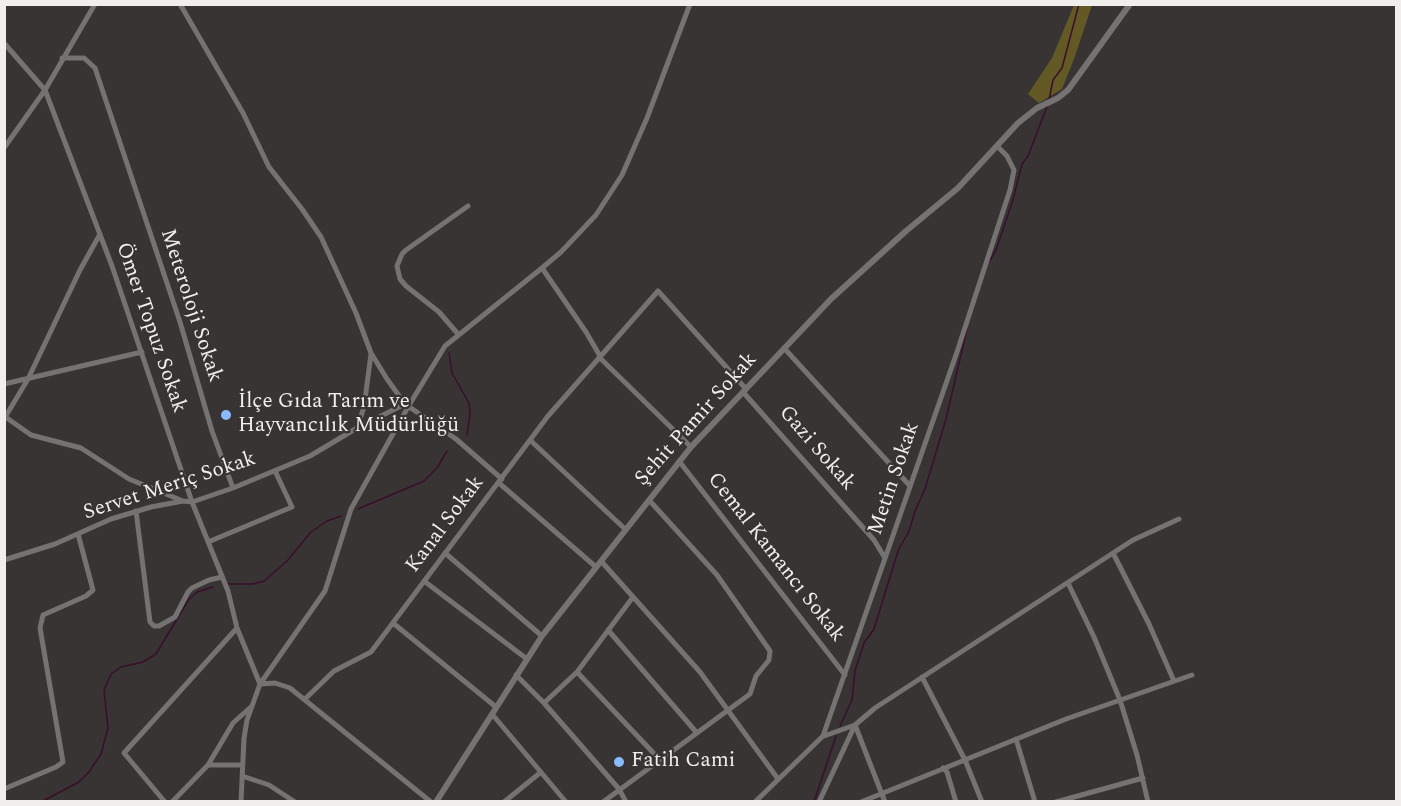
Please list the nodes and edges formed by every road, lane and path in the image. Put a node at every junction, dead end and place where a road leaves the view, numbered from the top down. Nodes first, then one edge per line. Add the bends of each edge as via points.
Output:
1 (95, 4) edge
2 (180, 4) edge
3 (690, 4) edge
4 (1130, 4) edge
5 (4, 42) edge
6 (62, 58) junction
7 (45, 90) junction
8 (996, 146) junction
9 (4, 148) edge
10 (468, 206) dead end
11 (100, 234) junction
12 (542, 268) junction
13 (658, 291) joint
14 (456, 335) junction
15 (784, 348) junction
16 (142, 352) junction
17 (371, 353) junction
18 (599, 357) junction
19 (28, 379) junction
20 (4, 384) edge
21 (744, 390) junction
22 (406, 405) junction
23 (5, 417) edge
24 (357, 429) junction
25 (530, 440) junction
26 (691, 447) junction
27 (679, 461) junction
28 (275, 471) junction
29 (500, 481) junction
30 (910, 486) junction
31 (233, 488) junction
32 (649, 500) junction
33 (183, 501) junction
34 (192, 502) junction
35 (136, 512) junction
36 (1179, 519) dead end
37 (625, 530) junction
38 (78, 534) junction
39 (208, 542) junction
40 (445, 553) junction
41 (1113, 553) junction
42 (885, 558) junction
43 (4, 560) edge
44 (601, 561) junction
45 (596, 567) junction
46 (222, 577) junction
47 (424, 581) junction
48 (1068, 583) junction
49 (633, 597) junction
50 (393, 623) junction
51 (237, 628) junction
52 (608, 630) junction
53 (542, 636) junction
54 (527, 659) junction
55 (577, 672) junction
56 (516, 675) junction
57 (845, 675) junction
58 (1192, 675) dead end
59 (922, 676) junction
60 (1174, 681) junction
61 (260, 684) junction
62 (305, 699) junction
63 (1120, 700) junction
64 (544, 703) junction
65 (253, 705) junction
66 (496, 707) junction
67 (728, 711) junction
68 (492, 714) junction
69 (855, 725) junction
70 (697, 734) junction
71 (823, 736) junction
72 (1016, 739) junction
73 (660, 760) junction
74 (965, 760) junction
75 (208, 765) junction
76 (242, 765) junction
77 (943, 768) junction
78 (542, 772) junction
79 (242, 776) junction
80 (1143, 777) junction
81 (777, 779) junction
82 (4, 789) edge
83 (619, 789) junction
84 (882, 793) junction
85 (1071, 800) edge
86 (165, 801) edge
87 (172, 801) edge
88 (241, 801) edge
89 (295, 801) edge
90 (431, 801) edge
91 (436, 801) edge
92 (504, 801) edge
93 (566, 801) edge
94 (603, 801) edge
95 (626, 801) edge
96 (755, 801) edge
97 (819, 801) edge
98 (861, 801) edge
99 (885, 801) edge
100 (956, 801) edge
101 (982, 801) edge
102 (1035, 801) edge
103 (1056, 801) edge
104 (1148, 801) edge

1 - 6 street
2 - 17 street via 243,113 269,167 321,237
3 - 12 street via 622,175 596,215
4 - 8 street, Şehit Pamir Sokak via 1068,90 1037,108
5 - 7 street, Ömer Topuz Sokak
6 - 7 street
6 - 31 street, Meteroloji Sokak via 84,58 95,68
7 - 9 street
7 - 11 street, Ömer Topuz Sokak
8 - 15 street, Şehit Pamir Sokak via 958,188 860,272
8 - 30 street, Metin Sokak via 1014,170 1011,190
10 - 14 street via 406,250 397,266 400,279 439,312
11 - 16 street, Ömer Topuz Sokak
11 - 19 street
12 - 14 street
12 - 18 street
13 - 18 street, Kanal Sokak
13 - 21 street, Gazi Sokak
14 - 22 street
15 - 21 street, Şehit Pamir Sokak
15 - 30 street
16 - 19 street
16 - 34 street, Ömer Topuz Sokak
17 - 22 street
17 - 24 street
18 - 25 street, Kanal Sokak
18 - 26 street
19 - 20 street
19 - 23 street
21 - 26 street, Şehit Pamir Sokak
21 - 42 street, Gazi Sokak via 874,540
22 - 24 street, Servet Meriç Sokak
22 - 29 street via 456,439
22 - 61 street via 351,509 325,591
23 - 33 street via 31,435 81,448 129,479
24 - 28 street, Servet Meriç Sokak
25 - 29 street, Kanal Sokak
25 - 37 street
26 - 27 street, Şehit Pamir Sokak
27 - 32 street, Şehit Pamir Sokak
27 - 57 street, Cemal Kamancı Sokak
28 - 31 street, Servet Meriç Sokak
28 - 39 street via 292,507
29 - 40 street, Kanal Sokak
29 - 45 street
30 - 42 street, Metin Sokak
31 - 34 street, Servet Meriç Sokak
32 - 37 street, Şehit Pamir Sokak
32 - 67 street via 717,575 770,651 750,694
33 - 34 street, Servet Meriç Sokak
33 - 35 street, Servet Meriç Sokak
34 - 39 street, Ömer Topuz Sokak
35 - 38 street, Servet Meriç Sokak
35 - 46 street via 150,622 154,626 175,617 192,588
36 - 41 street
37 - 44 street, Şehit Pamir Sokak
38 - 43 street, Servet Meriç Sokak
38 - 82 street via 93,590 44,615 40,628 63,762
39 - 46 street, Ömer Topuz Sokak
40 - 47 street, Kanal Sokak
40 - 53 street
41 - 48 street
41 - 60 street
42 - 57 street, Metin Sokak
44 - 45 street, Şehit Pamir Sokak
44 - 49 street
45 - 53 street, Şehit Pamir Sokak
46 - 51 street, Ömer Topuz Sokak
47 - 50 street, Kanal Sokak
47 - 54 street
48 - 59 street
48 - 63 street
49 - 52 street
49 - 67 street via 700,672
50 - 62 street, Kanal Sokak via 371,652 334,671
50 - 66 street
51 - 61 street, Ömer Topuz Sokak
51 - 86 street via 124,753
52 - 55 street
52 - 70 street
53 - 54 street, Şehit Pamir Sokak
54 - 56 street, Şehit Pamir Sokak
55 - 64 street
55 - 73 street
56 - 64 street
56 - 66 street, Şehit Pamir Sokak
57 - 71 street, Metin Sokak
58 - 60 street
59 - 69 street
59 - 74 street
60 - 63 street
61 - 62 street via 291,688
61 - 65 street
62 - 90 street
63 - 72 street
63 - 80 street
64 - 83 street
65 - 75 street via 233,723
65 - 76 street via 247,720
66 - 68 street, Şehit Pamir Sokak
67 - 70 street
67 - 81 street
68 - 78 street
68 - 91 street, Şehit Pamir Sokak
69 - 71 street
69 - 84 street
69 - 97 street
70 - 73 street
71 - 81 street, Metin Sokak
72 - 74 street
72 - 102 street
73 - 83 street
74 - 77 street
74 - 101 street
75 - 76 street
75 - 87 street
76 - 79 street
77 - 84 street
77 - 100 street
78 - 92 street
78 - 93 street
79 - 88 street
79 - 89 street via 269,785
80 - 85 street
80 - 104 street
81 - 96 street, Metin Sokak
83 - 94 street
83 - 95 street
84 - 98 street
84 - 99 street
85 - 103 street

